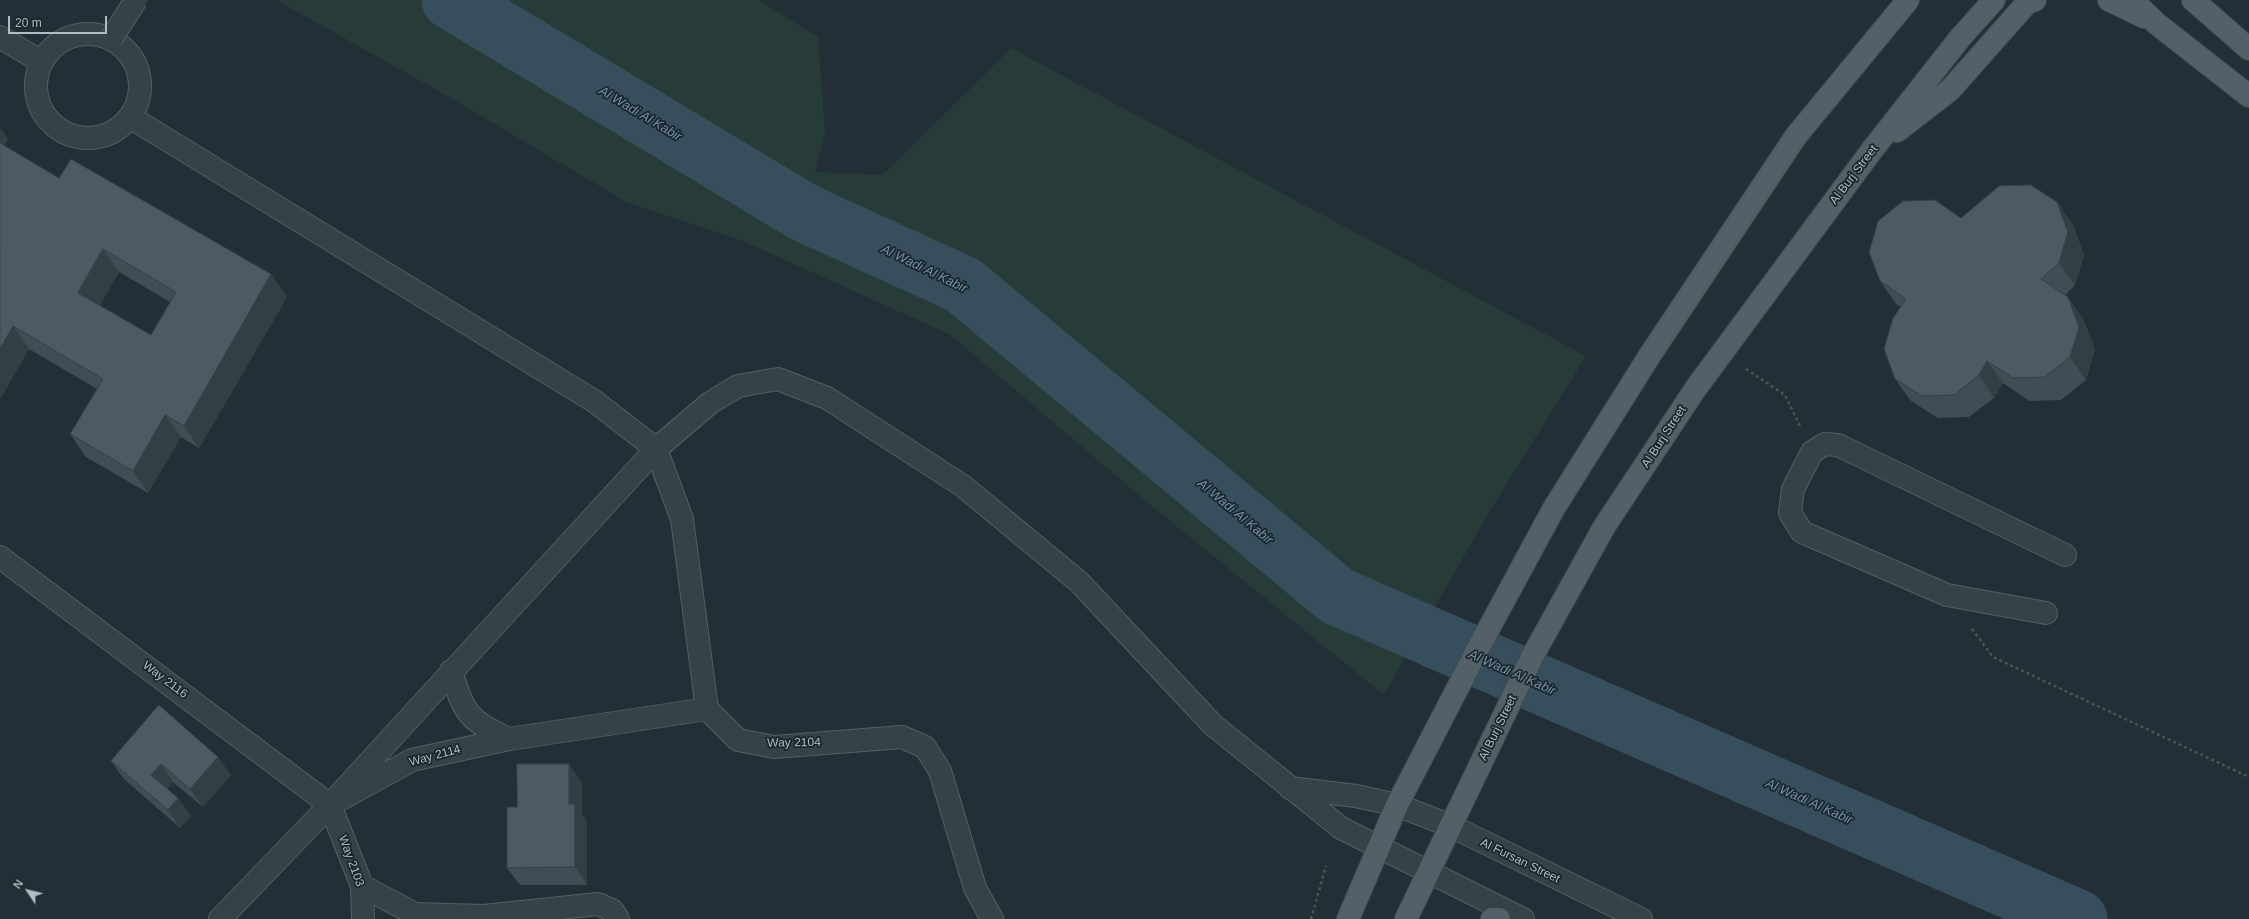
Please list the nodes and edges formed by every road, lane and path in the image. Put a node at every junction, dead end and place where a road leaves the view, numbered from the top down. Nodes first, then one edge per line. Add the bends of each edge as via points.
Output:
1 (136, 0) edge
2 (1908, 0) edge
3 (1994, 0) edge
4 (2035, 0) edge
5 (2109, 0) edge
6 (2132, 0) edge
7 (2193, 0) edge
8 (2158, 24) junction
9 (0, 37) edge
10 (112, 39) junction
11 (2249, 49) edge
12 (42, 62) junction
13 (2249, 96) edge
14 (130, 117) junction
15 (1872, 150) junction
16 (1741, 375) dead end
17 (656, 449) junction
18 (1812, 452) junction
19 (2065, 555) dead end
20 (0, 557) edge
21 (1947, 595) junction
22 (2046, 613) dead end
23 (451, 671) junction
24 (707, 709) junction
25 (509, 739) junction
26 (2249, 777) edge
27 (1290, 788) junction
28 (330, 805) junction
29 (1397, 805) junction
30 (1451, 826) junction
31 (1379, 845) junction
32 (1326, 866) dead end
33 (1429, 871) junction
34 (362, 886) junction
35 (220, 919) edge
36 (363, 919) edge
37 (618, 919) edge
38 (992, 919) edge
39 (1311, 919) edge
40 (1348, 919) edge
41 (1406, 919) edge
42 (1492, 919) edge
43 (1500, 919) edge
44 (1523, 919) edge
45 (1641, 919) edge

1 - 10 street, bridge
2 - 29 main road via 1796,136 1650,355 1554,508
3 - 15 main road, Al Burj Street via 1960,38
4 - 15 main road via 2027,3 1950,90
5 - 8 main road
6 - 8 main road
7 - 11 main road
8 - 13 main road
9 - 12 street
10 - 12 street via 93,33 73,36 54,45
10 - 14 street via 128,52 138,70 140,90
12 - 14 street via 35,81 38,101 48,120 64,132 83,138 104,136 122,126
14 - 17 street via 594,401
15 - 30 main road, Al Burj Street via 1696,388 1604,527 1532,657
16 - 18 path via 1745,368 1784,395
17 - 23 street
17 - 24 street via 682,519
17 - 27 street via 710,403 738,386 778,380 827,398 963,486 1079,582 1213,725
18 - 19 street via 1825,444 1838,445
18 - 21 street via 1793,488 1790,513 1802,532
20 - 28 street, Way 2116
21 - 22 street
21 - 26 path via 1993,657
23 - 25 street via 462,705 479,725
23 - 28 street
24 - 25 street, Way 2114
24 - 38 street, Way 2104 via 738,740 774,746 902,737 925,747 940,771 975,888
25 - 28 street, Way 2114 via 412,760
27 - 29 street, Al Fursan Street via 1356,796
27 - 31 street via 1341,828
28 - 34 street, Way 2103
28 - 35 street, Way 2114
29 - 30 street, Al Fursan Street
29 - 31 main road
30 - 33 main road, Al Burj Street
30 - 45 street, Al Fursan Street
31 - 33 street
31 - 40 main road
32 - 39 path
33 - 41 main road, Al Burj Street
33 - 44 street
34 - 36 street, Way 2103
34 - 37 street via 415,914 484,916 598,904 612,910
42 - 43 main road

